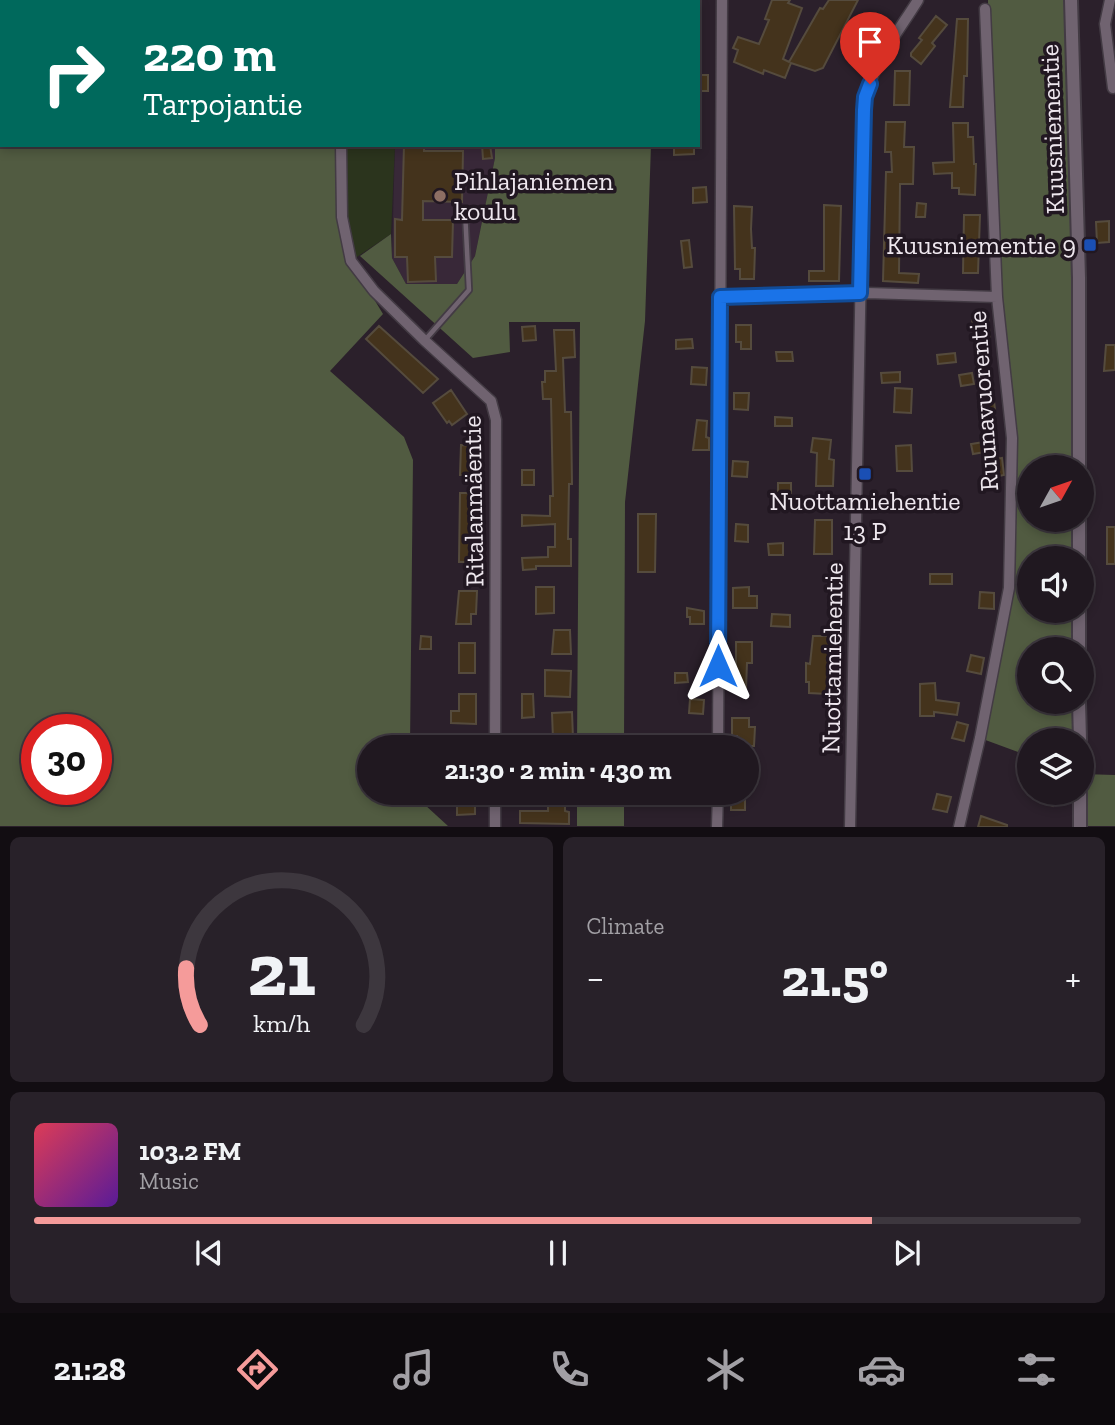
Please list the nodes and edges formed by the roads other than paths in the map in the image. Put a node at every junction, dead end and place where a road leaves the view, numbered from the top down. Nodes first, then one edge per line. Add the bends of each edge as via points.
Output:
1 (722, 0) edge
2 (918, 0) edge
3 (1071, 0) edge
4 (1110, 0) edge
5 (985, 9) dead end
6 (1113, 88) dead end
7 (341, 147) edge
8 (465, 211) dead end
9 (860, 293) junction
10 (720, 297) junction
11 (997, 297) junction
12 (424, 340) junction
13 (1079, 455) edge
14 (495, 735) edge
15 (718, 735) edge
16 (495, 805) edge
17 (718, 805) edge
18 (1080, 805) edge
19 (495, 827) edge
20 (718, 827) edge
21 (850, 827) edge
22 (959, 827) edge
23 (1080, 827) edge

1 - 10 street
2 - 9 street, Nuottamiehentie via 880,58 865,97
3 - 13 street, Kuusniementie
4 - 6 street via 1105,24
5 - 11 street, Ruunavuorentie
7 - 12 street, Ritalanmäentie via 342,217 351,261
8 - 12 lane via 469,290
9 - 10 street
9 - 11 street
9 - 21 street, Nuottamiehentie
10 - 15 street
11 - 22 street, Ruunavuorentie via 1012,438 1009,588
12 - 14 street, Ritalanmäentie via 491,401 496,420
16 - 19 street
17 - 20 street
18 - 23 street

